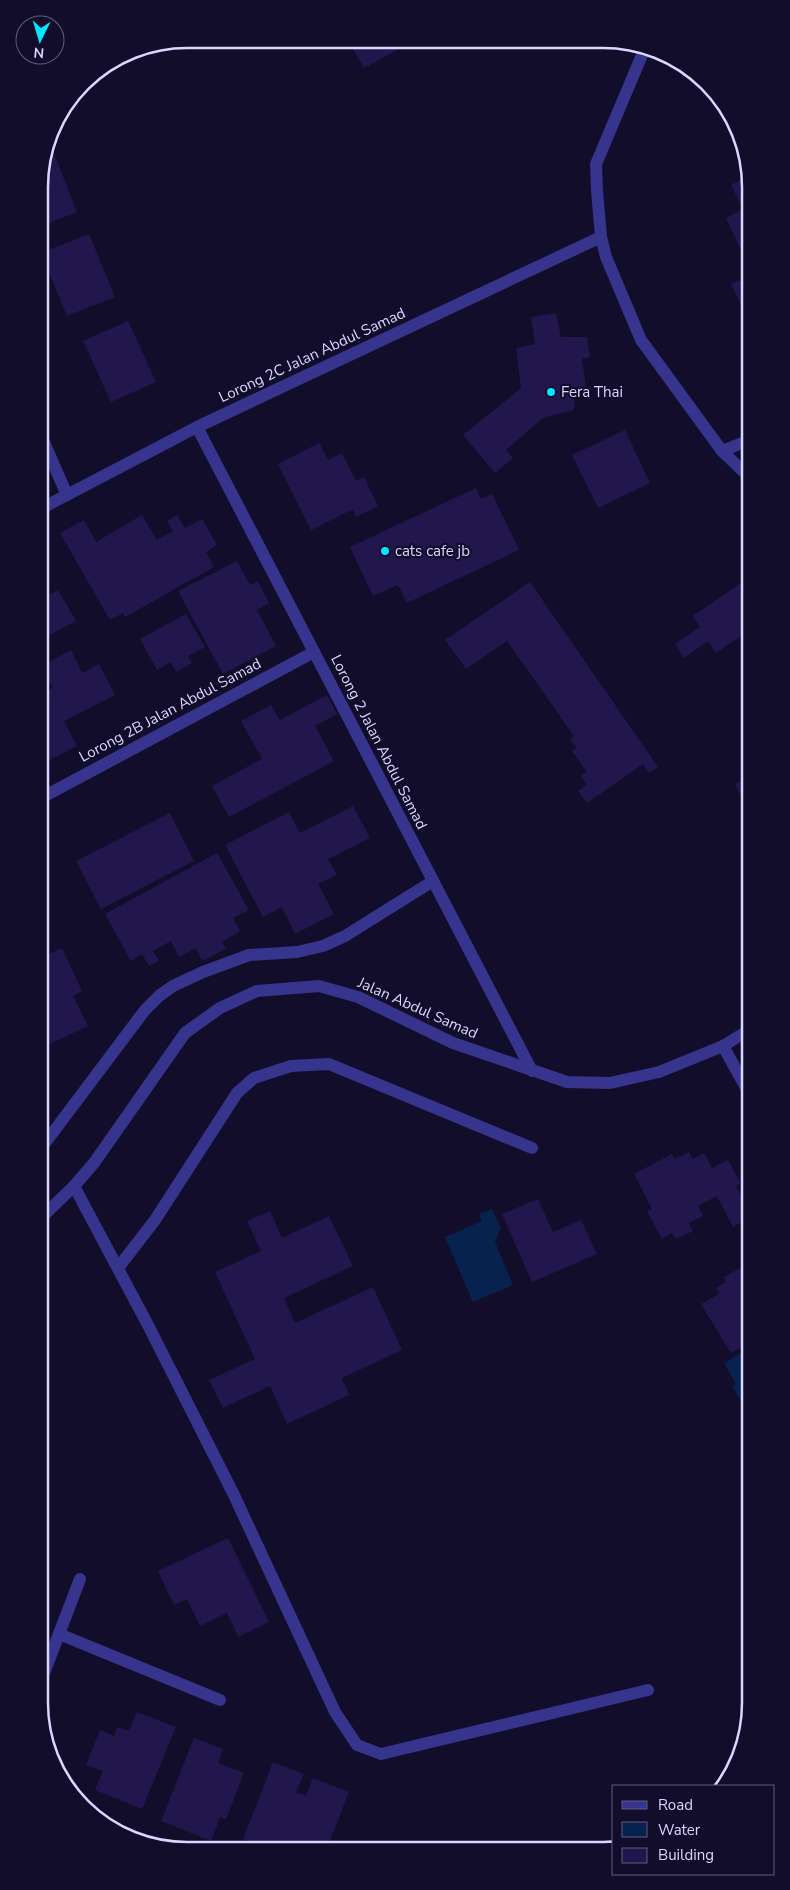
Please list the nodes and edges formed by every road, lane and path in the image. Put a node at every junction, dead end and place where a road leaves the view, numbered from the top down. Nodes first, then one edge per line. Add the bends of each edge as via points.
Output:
1 (643, 53) edge
2 (601, 237) junction
3 (197, 428) junction
4 (742, 443) edge
5 (48, 451) edge
6 (722, 451) junction
7 (742, 470) edge
8 (67, 495) junction
9 (48, 505) edge
10 (314, 652) junction
11 (48, 794) edge
12 (433, 881) junction
13 (742, 1034) edge
14 (723, 1046) junction
15 (532, 1071) junction
16 (742, 1080) edge
17 (47, 1140) edge
18 (532, 1148) dead end
19 (74, 1186) junction
20 (47, 1212) edge
21 (118, 1268) junction
22 (80, 1579) dead end
23 (60, 1634) junction
24 (47, 1666) edge
25 (648, 1690) dead end
26 (220, 1700) dead end

1 - 2 street via 596,164
2 - 3 street, Lorong 2C Jalan Abdul Samad
2 - 6 street via 606,257 641,340
3 - 8 street, Lorong 2C Jalan Abdul Samad
3 - 10 street, Lorong 2 Jalan Abdul Samad
4 - 6 street
5 - 8 street
6 - 7 street
8 - 9 street, Lorong 2C Jalan Abdul Samad
10 - 11 street, Lorong 2B Jalan Abdul Samad
10 - 12 street, Lorong 2 Jalan Abdul Samad
12 - 15 street, Lorong 2 Jalan Abdul Samad
12 - 17 street via 345,936 323,946 297,952 248,955 173,986 145,1010
13 - 14 street, Jalan Abdul Samad
14 - 15 street, Jalan Abdul Samad via 659,1072 610,1083 567,1082
14 - 16 street
15 - 19 street, Jalan Abdul Samad via 453,1043 358,997 319,986 257,991 220,1008 185,1033 94,1163
18 - 21 street via 328,1064 291,1066 254,1078 237,1094 155,1220
19 - 20 street, Jalan Abdul Samad
19 - 21 street
21 - 25 street via 233,1493 335,1712 357,1745 381,1754
22 - 23 street
23 - 24 street
23 - 26 street

